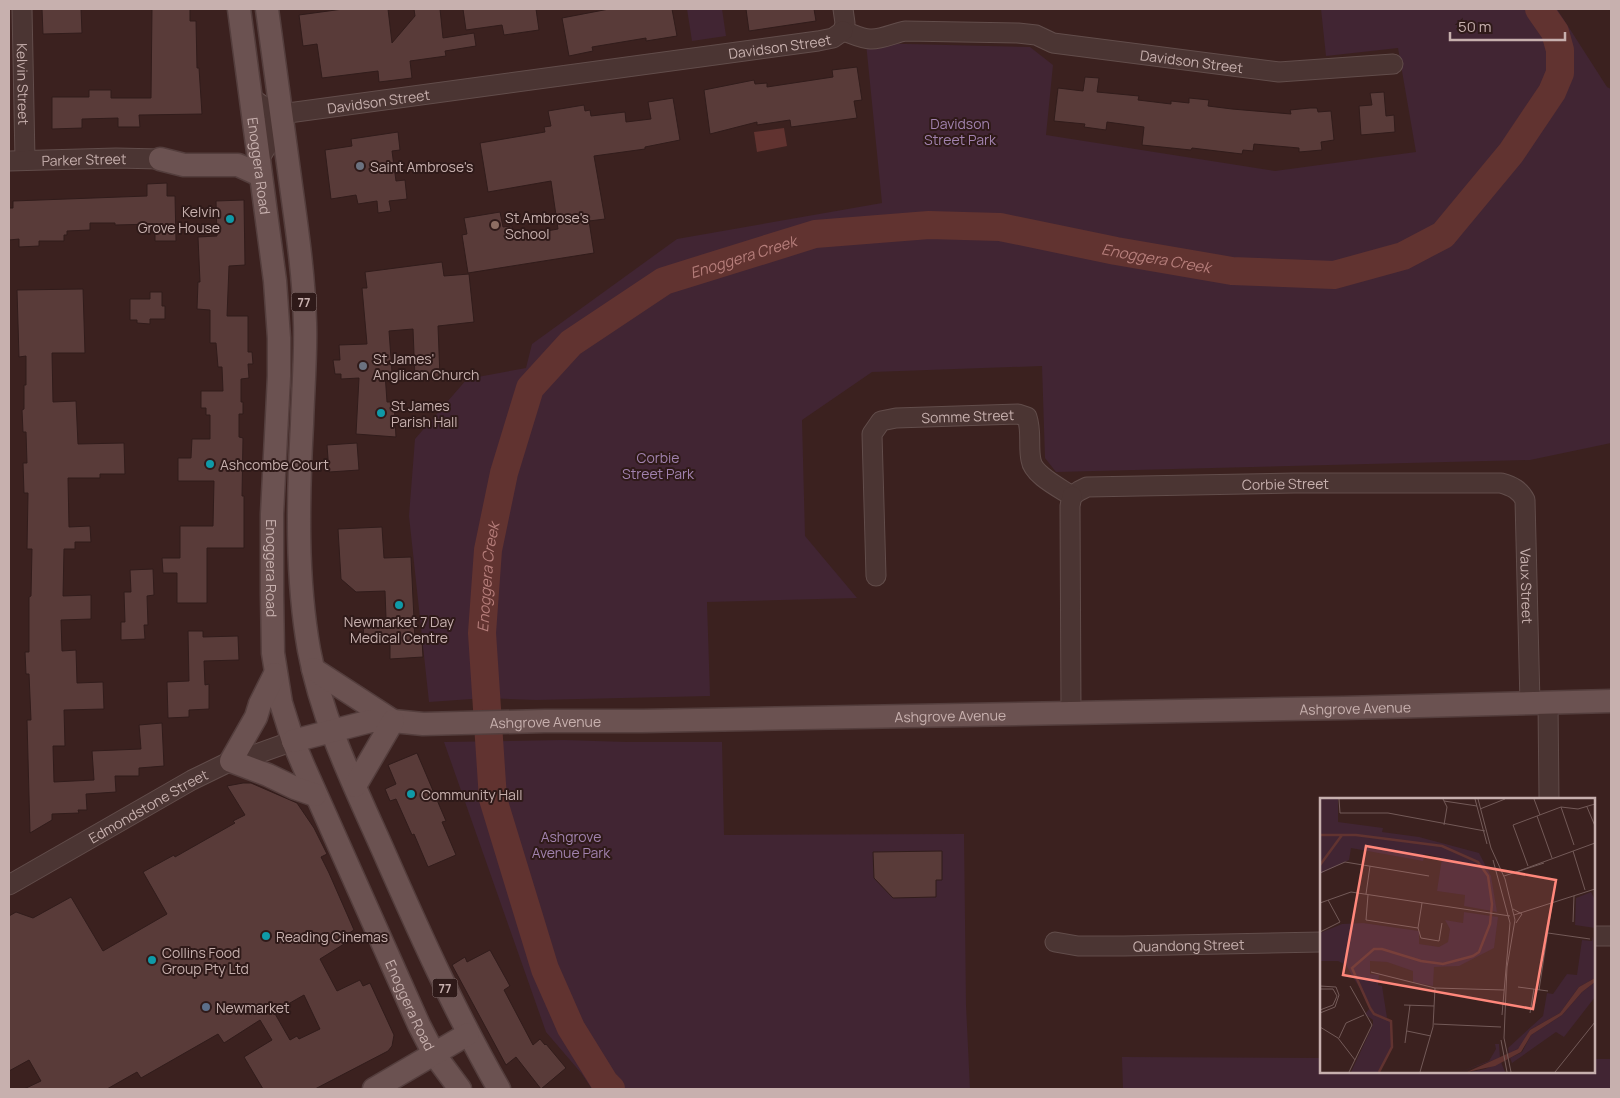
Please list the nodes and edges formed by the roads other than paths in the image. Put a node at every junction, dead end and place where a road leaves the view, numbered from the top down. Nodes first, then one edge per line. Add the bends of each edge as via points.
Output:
1 (22, 9) edge
2 (239, 9) edge
3 (267, 9) edge
4 (843, 9) edge
5 (843, 31) junction
6 (1393, 64) dead end
7 (250, 97) junction
8 (281, 114) junction
9 (160, 159) joint
10 (17, 161) edge
11 (259, 168) junction
12 (1501, 483) joint
13 (1072, 496) junction
14 (876, 576) dead end
15 (313, 669) junction
16 (276, 674) junction
17 (1611, 701) edge
18 (1539, 703) junction
19 (1071, 712) junction
20 (393, 721) junction
21 (332, 730) junction
22 (293, 741) junction
23 (231, 761) junction
24 (355, 786) junction
25 (316, 796) junction
26 (1549, 798) edge
27 (9, 885) edge
28 (1595, 936) edge
29 (1611, 936) edge
30 (1055, 942) dead end
31 (1320, 942) edge
32 (468, 1034) junction
33 (434, 1054) junction
34 (377, 1087) edge
35 (404, 1089) edge
36 (460, 1089) edge
37 (499, 1089) edge

1 - 10 street, Kelvin Street
2 - 7 main road, Enoggera Road / 77
3 - 8 main road, Enoggera Road / 77
4 - 5 street
5 - 6 street, Davidson Street via 869,40 906,31 1027,34 1054,43 1279,72
5 - 8 street, Davidson Street via 833,38 818,41
7 - 8 street
7 - 11 main road, Enoggera Road / 77
8 - 11 street via 270,128 270,141
8 - 15 main road, Enoggera Road / 77 via 304,288 300,541 305,618
9 - 10 street, Parker Street
9 - 11 main road via 184,166
11 - 16 main road, Enoggera Road / 77 via 275,281 279,338 272,514
12 - 13 street, Corbie Street via 1088,488
12 - 18 street, Vaux Street via 1517,489 1525,500
13 - 14 street, Somme Street via 1036,472 1031,462 1030,426 1026,417 1018,414 881,421 872,434 867,555
13 - 19 street
15 - 20 main road
15 - 21 main road, Enoggera Road / 77
16 - 22 main road, Enoggera Road / 77
16 - 23 main road
17 - 18 main road, Ashgrove Avenue
18 - 19 main road, Ashgrove Avenue
18 - 26 street, Vaux Street
19 - 20 main road, Ashgrove Avenue via 451,724
20 - 21 main road, Ashgrove Avenue via 370,721
20 - 24 main road
21 - 22 main road, Ashgrove Avenue
21 - 24 main road, Enoggera Road / 77
22 - 23 street, Edmondstone Street
22 - 25 main road, Enoggera Road / 77
23 - 25 main road
23 - 27 street, Edmondstone Street
24 - 32 main road, Enoggera Road / 77
25 - 33 main road, Enoggera Road / 77
28 - 29 street
30 - 31 street, Quandong Street via 1078,946
32 - 33 main road
32 - 37 main road, Enoggera Road / 77
33 - 34 main road
33 - 36 main road, Enoggera Road / 77
34 - 35 main road

